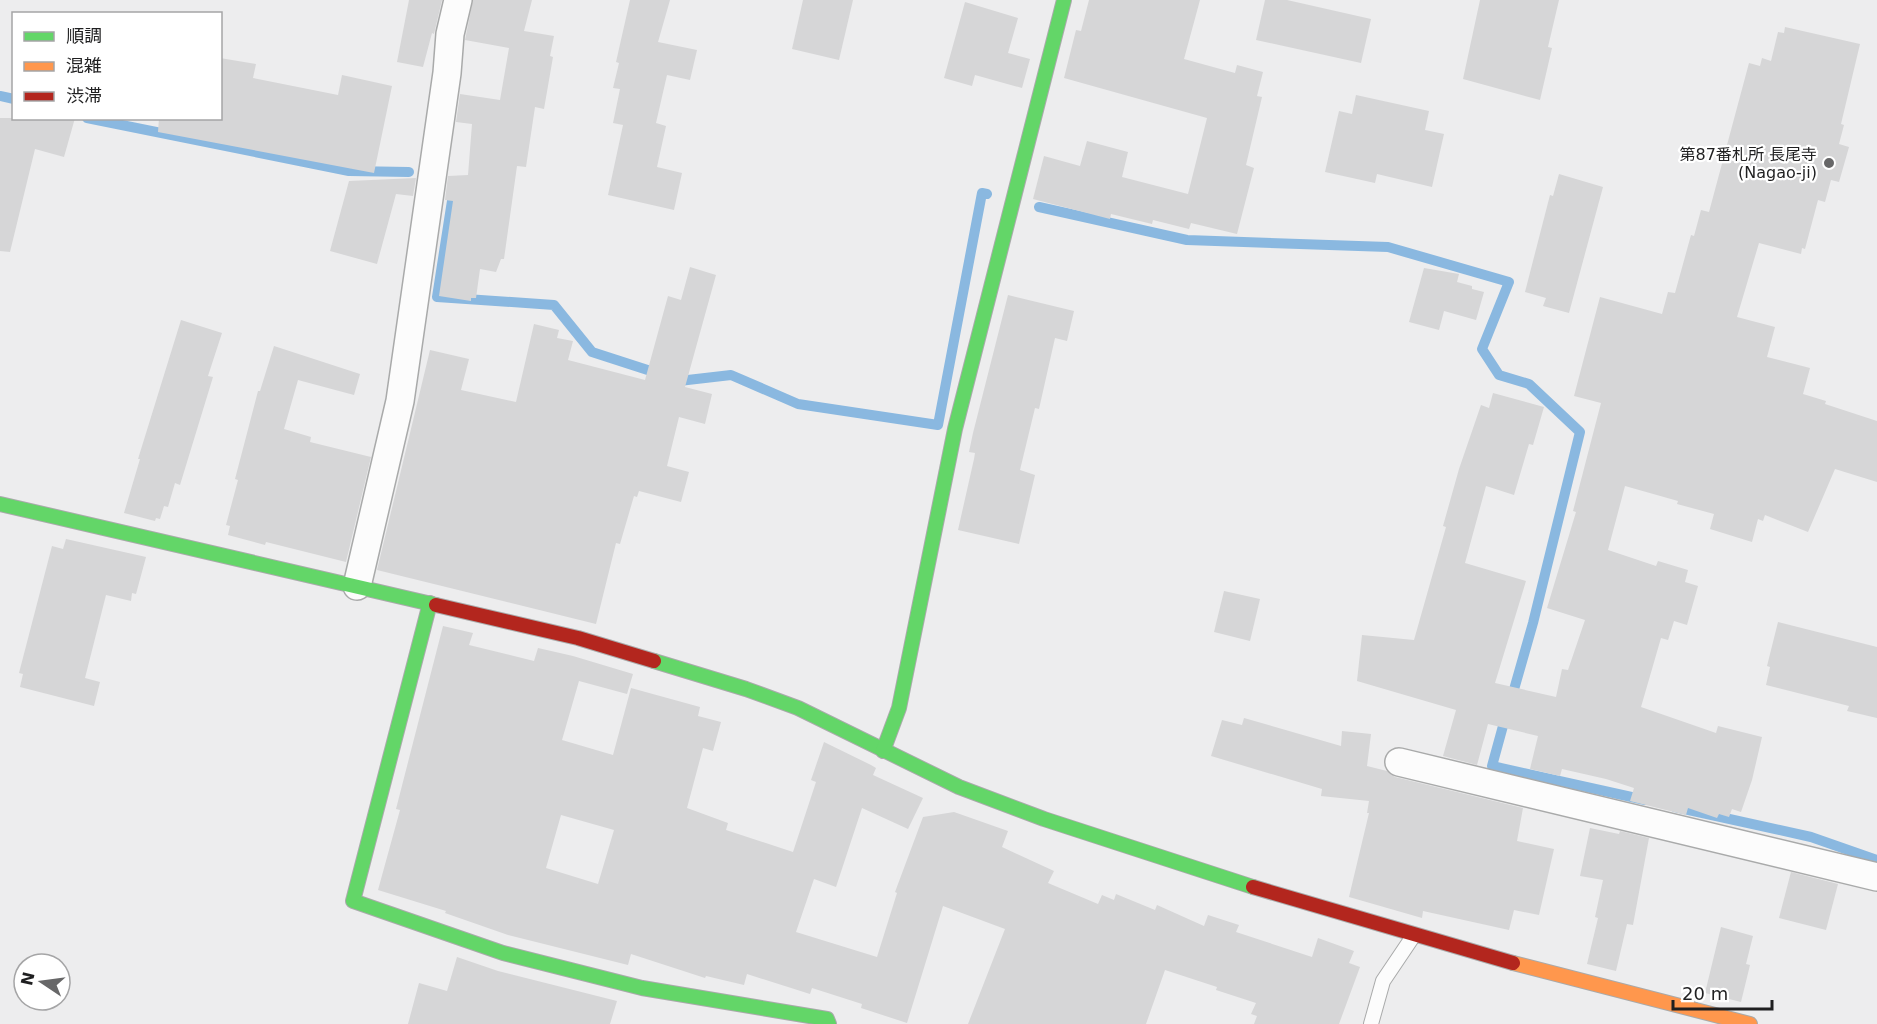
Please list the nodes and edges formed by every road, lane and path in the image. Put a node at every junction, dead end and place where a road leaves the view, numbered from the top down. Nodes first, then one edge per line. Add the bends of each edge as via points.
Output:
1 (458, 0) edge
2 (1064, 0) edge
3 (0, 504) edge
4 (357, 586) junction
5 (430, 603) junction
6 (884, 751) junction
7 (1398, 762) dead end
8 (1877, 877) edge
9 (1415, 934) junction
10 (829, 1024) edge
11 (1371, 1024) edge
12 (1750, 1024) edge

1 - 4 street via 450,34 400,401
2 - 6 street via 955,429 899,708
3 - 4 street
4 - 5 street
5 - 6 street via 578,638 747,689 798,708
5 - 10 street via 353,901 515,956 642,988 826,1019
6 - 9 street via 959,787 1044,819 1297,901
7 - 8 street
9 - 11 lane via 1383,981
9 - 12 street via 1544,972

